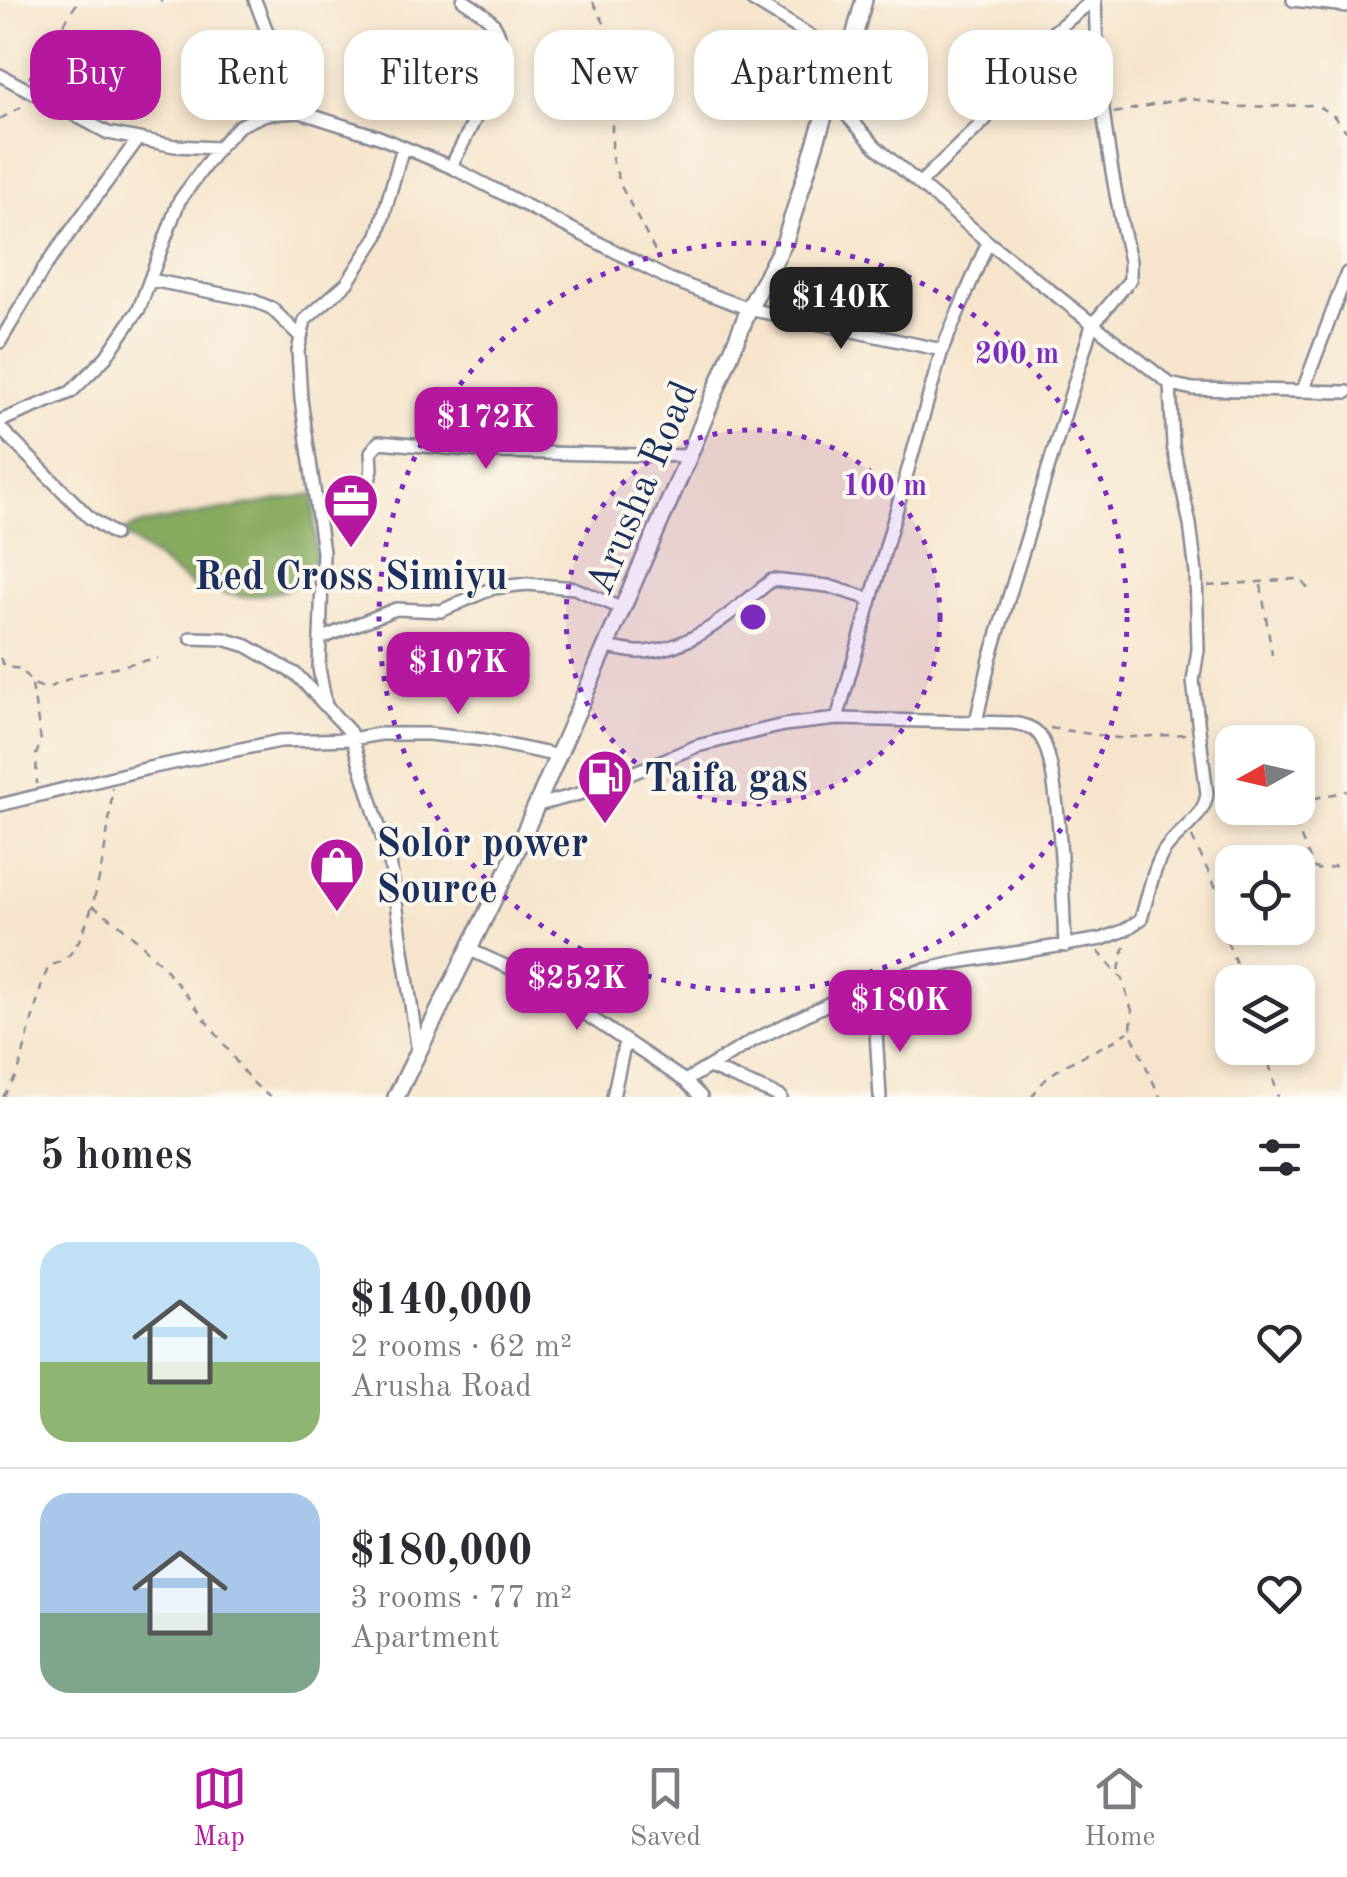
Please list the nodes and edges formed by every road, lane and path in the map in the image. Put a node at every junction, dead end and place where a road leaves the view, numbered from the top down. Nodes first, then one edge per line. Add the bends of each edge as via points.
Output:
1 (79, 0) edge
2 (255, 0) edge
3 (463, 0) edge
4 (752, 0) edge
5 (864, 0) edge
6 (1094, 0) edge
7 (1293, 0) edge
8 (593, 2) edge
9 (1347, 6) edge
10 (266, 30) edge
11 (801, 30) edge
12 (856, 30) edge
13 (1096, 30) edge
14 (0, 75) edge
15 (23, 88) junction
16 (30, 92) edge
17 (30, 102) edge
18 (1113, 112) edge
19 (324, 118) edge
20 (0, 119) edge
21 (83, 120) edge
22 (252, 120) edge
23 (823, 120) edge
24 (851, 120) edge
25 (1104, 120) edge
26 (1347, 132) edge
27 (138, 139) junction
28 (403, 147) junction
29 (218, 148) junction
30 (451, 167) junction
31 (920, 183) junction
32 (988, 242) junction
33 (1347, 274) edge
34 (669, 278) junction
35 (151, 280) junction
36 (750, 309) junction
37 (1092, 325) junction
38 (301, 337) junction
39 (0, 342) edge
40 (942, 350) junction
41 (1170, 384) junction
42 (1303, 390) junction
43 (1347, 392) edge
44 (0, 424) edge
45 (689, 456) junction
46 (318, 516) junction
47 (114, 534) dead end
48 (1261, 584) junction
49 (1196, 586) junction
50 (1309, 590) dead end
51 (870, 598) junction
52 (623, 608) junction
53 (192, 638) dead end
54 (322, 638) junction
55 (606, 648) junction
56 (1272, 655) dead end
57 (0, 658) edge
58 (158, 658) dead end
59 (32, 684) junction
60 (326, 706) junction
61 (837, 719) junction
62 (976, 722) junction
63 (1027, 726) junction
64 (1202, 736) junction
65 (352, 739) junction
66 (560, 756) junction
67 (113, 777) junction
68 (1347, 791) edge
69 (1315, 798) edge
70 (30, 799) junction
71 (0, 805) edge
72 (538, 805) junction
73 (1295, 825) edge
74 (1186, 828) junction
75 (1347, 863) edge
76 (90, 905) junction
77 (1126, 930) junction
78 (1084, 943) junction
79 (1065, 946) junction
80 (470, 950) junction
81 (1237, 965) edge
82 (1118, 972) junction
83 (890, 1005) dead end
84 (1131, 1030) junction
85 (624, 1041) junction
86 (418, 1052) junction
87 (1269, 1065) edge
88 (709, 1067) junction
89 (685, 1081) junction
90 (3, 1097) edge
91 (270, 1097) edge
92 (396, 1097) edge
93 (613, 1097) edge
94 (701, 1097) edge
95 (781, 1097) edge
96 (880, 1097) edge
97 (1032, 1097) edge
98 (1160, 1097) edge
99 (1278, 1097) edge

1 - 15 path
2 - 10 street
3 - 30 street via 492,20 500,36 489,84
4 - 11 street
5 - 12 main road, Arusha Road
6 - 13 street
6 - 31 street via 1040,43 1024,74 984,121
7 - 9 street
8 - 34 path via 617,56 612,160
14 - 15 street
15 - 16 street
17 - 20 path
18 - 26 path via 1186,98 1315,106
19 - 28 street
21 - 27 street
22 - 29 street
23 - 36 main road, Arusha Road via 786,242
24 - 31 street
25 - 37 street via 1131,269 1130,280
27 - 29 street
27 - 39 street via 44,268
28 - 30 street
28 - 38 street via 378,234 347,283 305,320
29 - 35 street via 179,201
30 - 34 street
31 - 32 street
32 - 37 street
32 - 40 street
33 - 42 street
34 - 36 street
35 - 38 street via 252,300 271,308
35 - 44 street via 138,309 88,376 71,392
36 - 40 street
36 - 45 main road, Arusha Road
37 - 41 street
37 - 62 street
38 - 46 street via 301,400
40 - 51 street
41 - 42 street
41 - 49 street
42 - 43 street
44 - 47 street via 90,518
45 - 46 street via 379,442 371,452 364,499
45 - 52 main road, Arusha Road
46 - 54 street
48 - 49 path
48 - 50 path via 1295,580
48 - 56 path
49 - 64 street via 1193,681
51 - 55 street via 772,580 724,622 684,642 644,652
51 - 61 street
52 - 54 street via 574,588 528,584 493,588 441,611 396,609
52 - 55 main road, Arusha Road
53 - 60 street via 247,646 297,675
54 - 60 street
55 - 66 main road, Arusha Road
57 - 59 path via 8,668 22,669
58 - 59 path via 77,675 54,687
59 - 70 path via 41,740 39,780
60 - 65 street
61 - 62 street
61 - 72 street via 698,746
62 - 63 street
63 - 64 path via 1118,738
63 - 79 street via 1042,738 1052,773
64 - 74 street via 1206,802
65 - 66 street via 428,734
65 - 67 street via 251,746
65 - 86 street via 390,862
66 - 72 main road, Arusha Road
67 - 70 street
67 - 76 path via 105,859
68 - 69 path
70 - 71 street
72 - 80 main road, Arusha Road
73 - 75 path via 1314,868
74 - 77 street via 1160,860 1141,919
74 - 81 path via 1224,906 1226,939
76 - 90 path via 71,952 49,966 18,1073
76 - 91 path via 152,954 247,1079
77 - 78 street
77 - 82 path
78 - 79 street
78 - 82 path
79 - 88 street via 873,982
80 - 85 street via 532,978
80 - 86 main road, Arusha Road
82 - 84 path
83 - 96 street via 876,1032
84 - 97 path via 1086,1052
84 - 98 path
85 - 89 street
85 - 93 street
86 - 92 main road, Arusha Road
87 - 99 path
88 - 89 street
88 - 95 street
89 - 94 street

